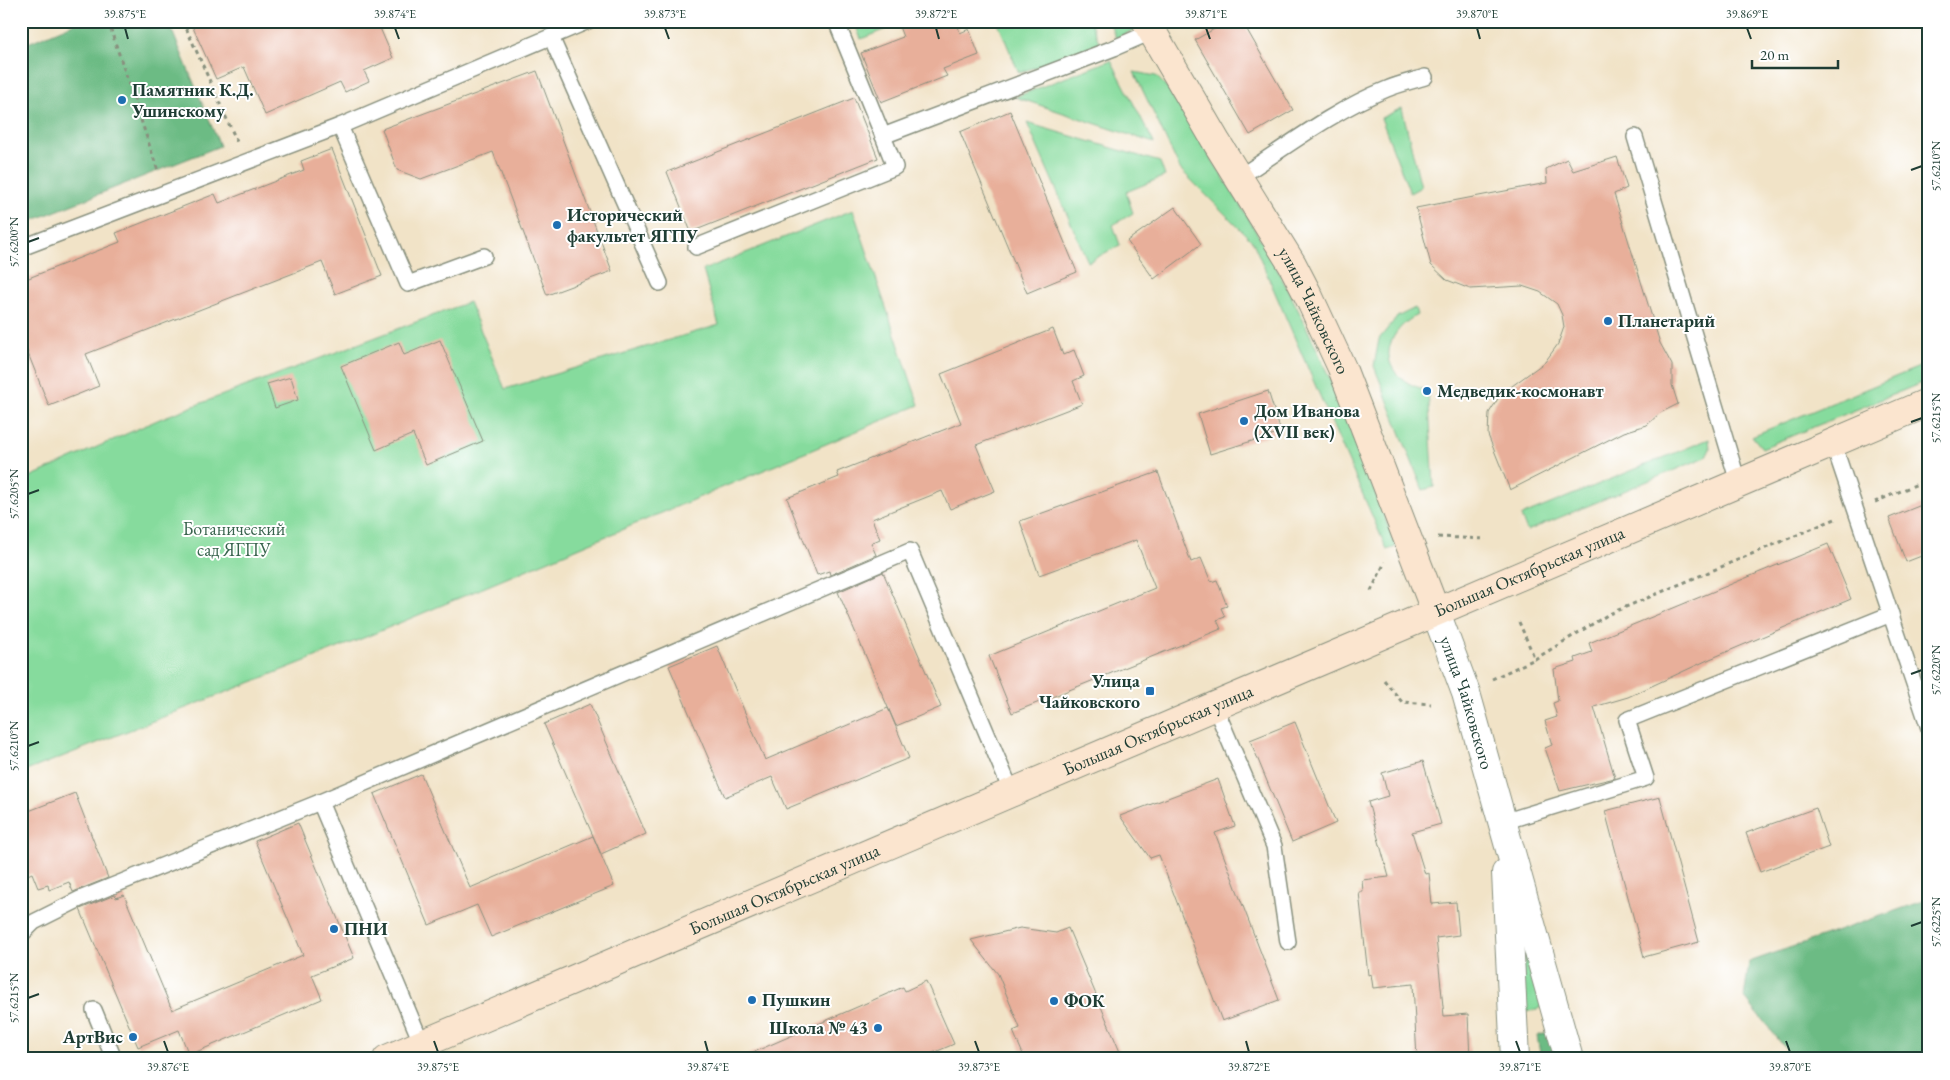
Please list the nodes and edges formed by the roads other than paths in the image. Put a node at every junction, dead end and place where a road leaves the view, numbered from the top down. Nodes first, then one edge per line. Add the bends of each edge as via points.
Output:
1 (588, 21) edge
2 (836, 21) edge
3 (1148, 27) edge
4 (551, 37) junction
5 (1424, 77) dead end
6 (340, 126) junction
7 (883, 136) junction
8 (1635, 137) dead end
9 (1238, 178) junction
10 (696, 247) dead end
11 (21, 248) edge
12 (484, 256) dead end
13 (660, 283) dead end
14 (1929, 402) edge
15 (1833, 443) junction
16 (1738, 482) junction
17 (1435, 610) junction
18 (1891, 614) junction
19 (1215, 707) junction
20 (1929, 728) edge
21 (1012, 793) junction
22 (320, 802) junction
23 (1503, 822) junction
24 (21, 935) edge
25 (1288, 942) dead end
26 (94, 1010) dead end
27 (422, 1044) junction
28 (114, 1059) edge
29 (387, 1059) edge
30 (1515, 1059) edge
31 (1569, 1059) edge

1 - 4 lane
2 - 7 lane
3 - 7 lane via 1114,48
3 - 9 main road, улица Чайковского
4 - 6 lane
4 - 13 lane
5 - 9 lane via 1388,88 1354,106
6 - 11 lane
6 - 12 lane via 408,284
7 - 10 lane via 895,167
8 - 16 lane
9 - 17 main road, улица Чайковского via 1292,264 1342,368
14 - 15 main road, Большая Октябрьская улица
15 - 16 main road, Большая Октябрьская улица
15 - 18 lane
16 - 17 main road, Большая Октябрьская улица
17 - 19 main road, Большая Октябрьская улица
17 - 23 street, улица Чайковского via 1466,692
18 - 20 lane
18 - 23 lane via 1627,720 1646,778
19 - 21 main road, Большая Октябрьская улица
19 - 25 lane via 1274,846
21 - 22 lane via 910,550
21 - 27 main road, Большая Октябрьская улица
22 - 24 lane via 80,899 34,922
22 - 27 lane
23 - 30 street, улица Чайковского
23 - 31 street, улица Чайковского
26 - 28 lane
27 - 29 main road, Большая Октябрьская улица

